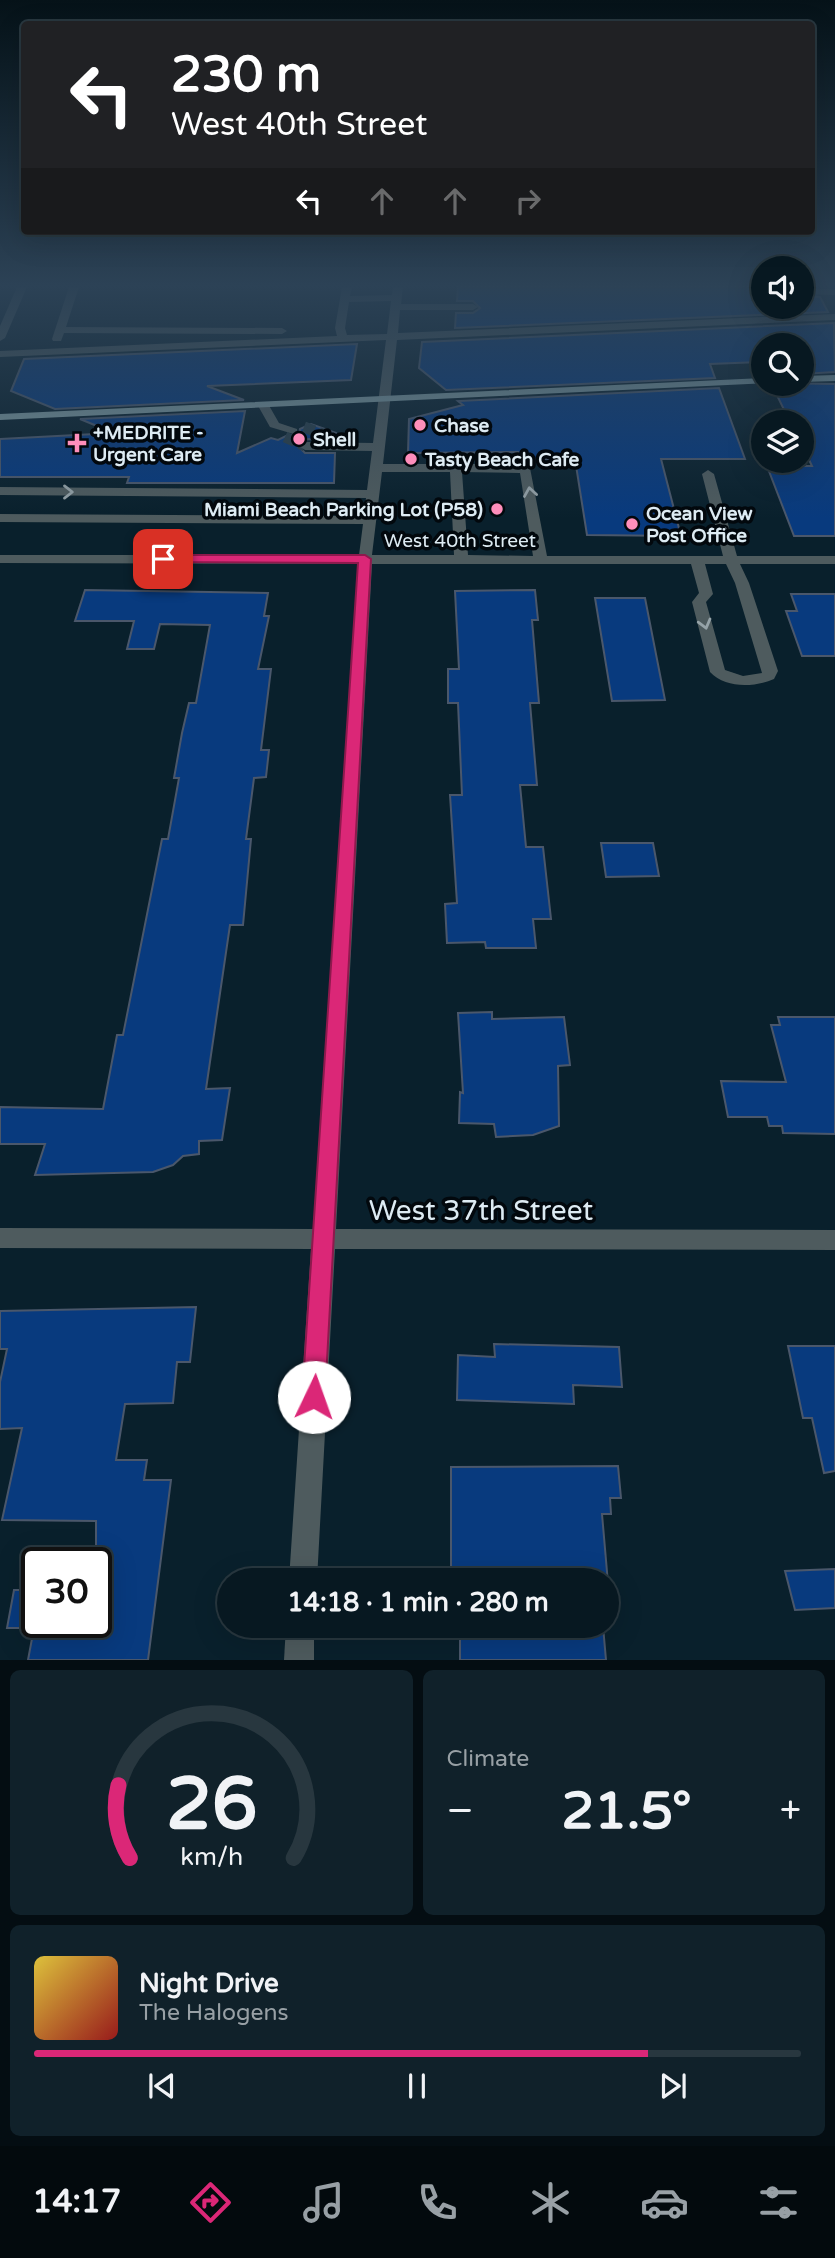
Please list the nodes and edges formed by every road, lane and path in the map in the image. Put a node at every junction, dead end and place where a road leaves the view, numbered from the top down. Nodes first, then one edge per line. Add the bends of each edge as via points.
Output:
1 (388, 364) edge
2 (835, 378) edge
3 (814, 379) edge
4 (751, 382) edge
5 (383, 399) junction
6 (263, 404) junction
7 (0, 417) edge
8 (291, 431) tunnel mouth
9 (318, 442) tunnel mouth
10 (378, 447) junction
11 (376, 468) junction
12 (456, 468) junction
13 (708, 474) dead end
14 (0, 491) edge
15 (373, 494) junction
16 (0, 518) edge
17 (369, 520) junction
18 (0, 559) edge
19 (365, 559) junction
20 (461, 559) junction
21 (541, 560) junction
22 (697, 560) junction
23 (731, 560) junction
24 (835, 561) edge
25 (0, 1238) edge
26 (323, 1240) junction
27 (835, 1240) edge
28 (304, 1568) edge
29 (300, 1638) edge
30 (299, 1660) edge

1 - 5 street
2 - 3 main road
4 - 5 main road
5 - 6 main road
5 - 10 street
6 - 7 main road
6 - 8 street via 274,425
9 - 10 street
10 - 11 street
11 - 12 street
11 - 15 street
12 - 20 street
21 -> 12 street via 526,471
13 - 23 street
14 -> 15 street
15 - 17 street
16 - 17 street
17 - 19 street
18 - 19 street, West 40th Street
19 - 20 street, West 40th Street
19 - 26 street
20 - 21 street, West 40th Street
21 - 22 street, West 40th Street
22 - 23 street, West 40th Street
22 -> 23 street via 706,594 699,602 718,672 737,680 762,680 770,671
23 - 24 street, West 40th Street
25 - 26 street, West 37th Street
26 - 27 street, West 37th Street
26 - 28 street
29 - 30 street

